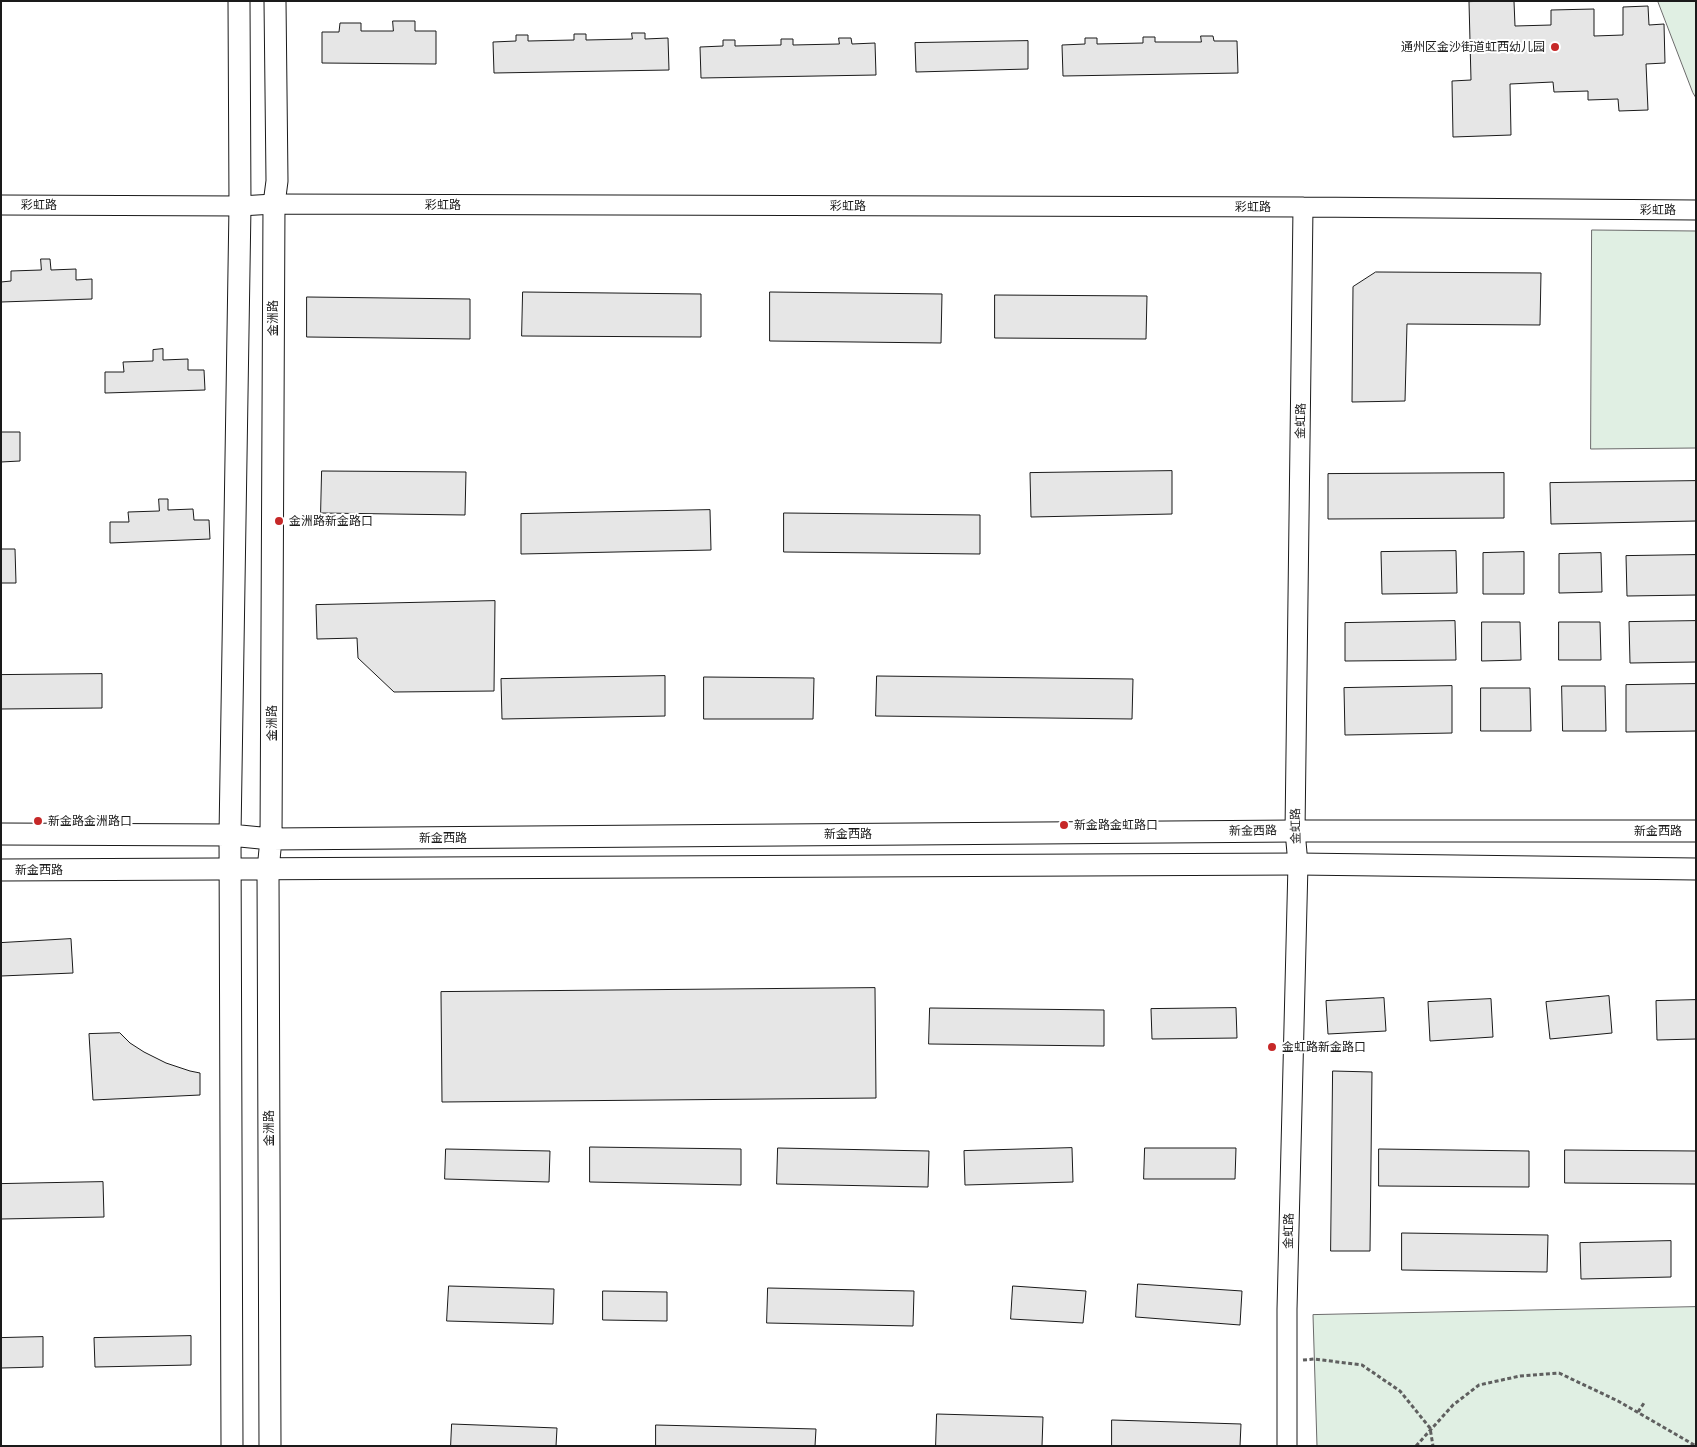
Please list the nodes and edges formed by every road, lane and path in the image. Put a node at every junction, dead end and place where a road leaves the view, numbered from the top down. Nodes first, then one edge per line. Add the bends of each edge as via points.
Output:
1 (238, 1) edge
2 (275, 1) edge
3 (274, 204) junction
4 (1, 205) edge
5 (240, 206) junction
6 (1304, 207) junction
7 (1696, 210) edge
8 (1295, 830) junction
9 (1696, 831) edge
10 (1, 834) edge
11 (230, 835) junction
12 (272, 839) junction
13 (1298, 864) junction
14 (231, 869) junction
15 (1696, 869) edge
16 (1, 870) edge
17 (268, 870) junction
18 (1287, 1361) junction
19 (1644, 1403) dead end
20 (1638, 1412) junction
21 (1430, 1428) junction
22 (232, 1446) edge
23 (270, 1446) edge
24 (1288, 1446) edge
25 (1416, 1446) edge
26 (1433, 1446) edge
27 (1696, 1446) edge

1 - 5 main road
2 - 3 main road, 金洲路 via 277,181
3 - 5 street, 彩虹路
3 - 6 street, 彩虹路
3 - 12 main road, 金洲路
4 - 5 street, 彩虹路
5 - 11 main road
6 - 7 street, 彩虹路
6 - 8 street, 金虹路
8 - 9 main road, 新金西路
8 - 12 main road, 新金西路
8 - 13 street, 金虹路
10 - 11 main road, 新金西路
11 - 12 main road, 新金西路
11 - 14 main road
12 - 17 main road, 金洲路
13 - 15 main road, 新金西路
13 - 17 main road, 新金西路
13 - 18 street, 金虹路
14 - 16 main road, 新金西路
14 - 17 main road, 新金西路
14 - 22 main road
17 - 23 main road, 金洲路
18 - 21 path via 1314,1359 1362,1365 1400,1391
18 - 24 street, 金虹路
19 - 20 path
20 - 21 path via 1559,1373 1520,1376 1479,1385
20 - 27 path
21 - 25 path
21 - 26 path

